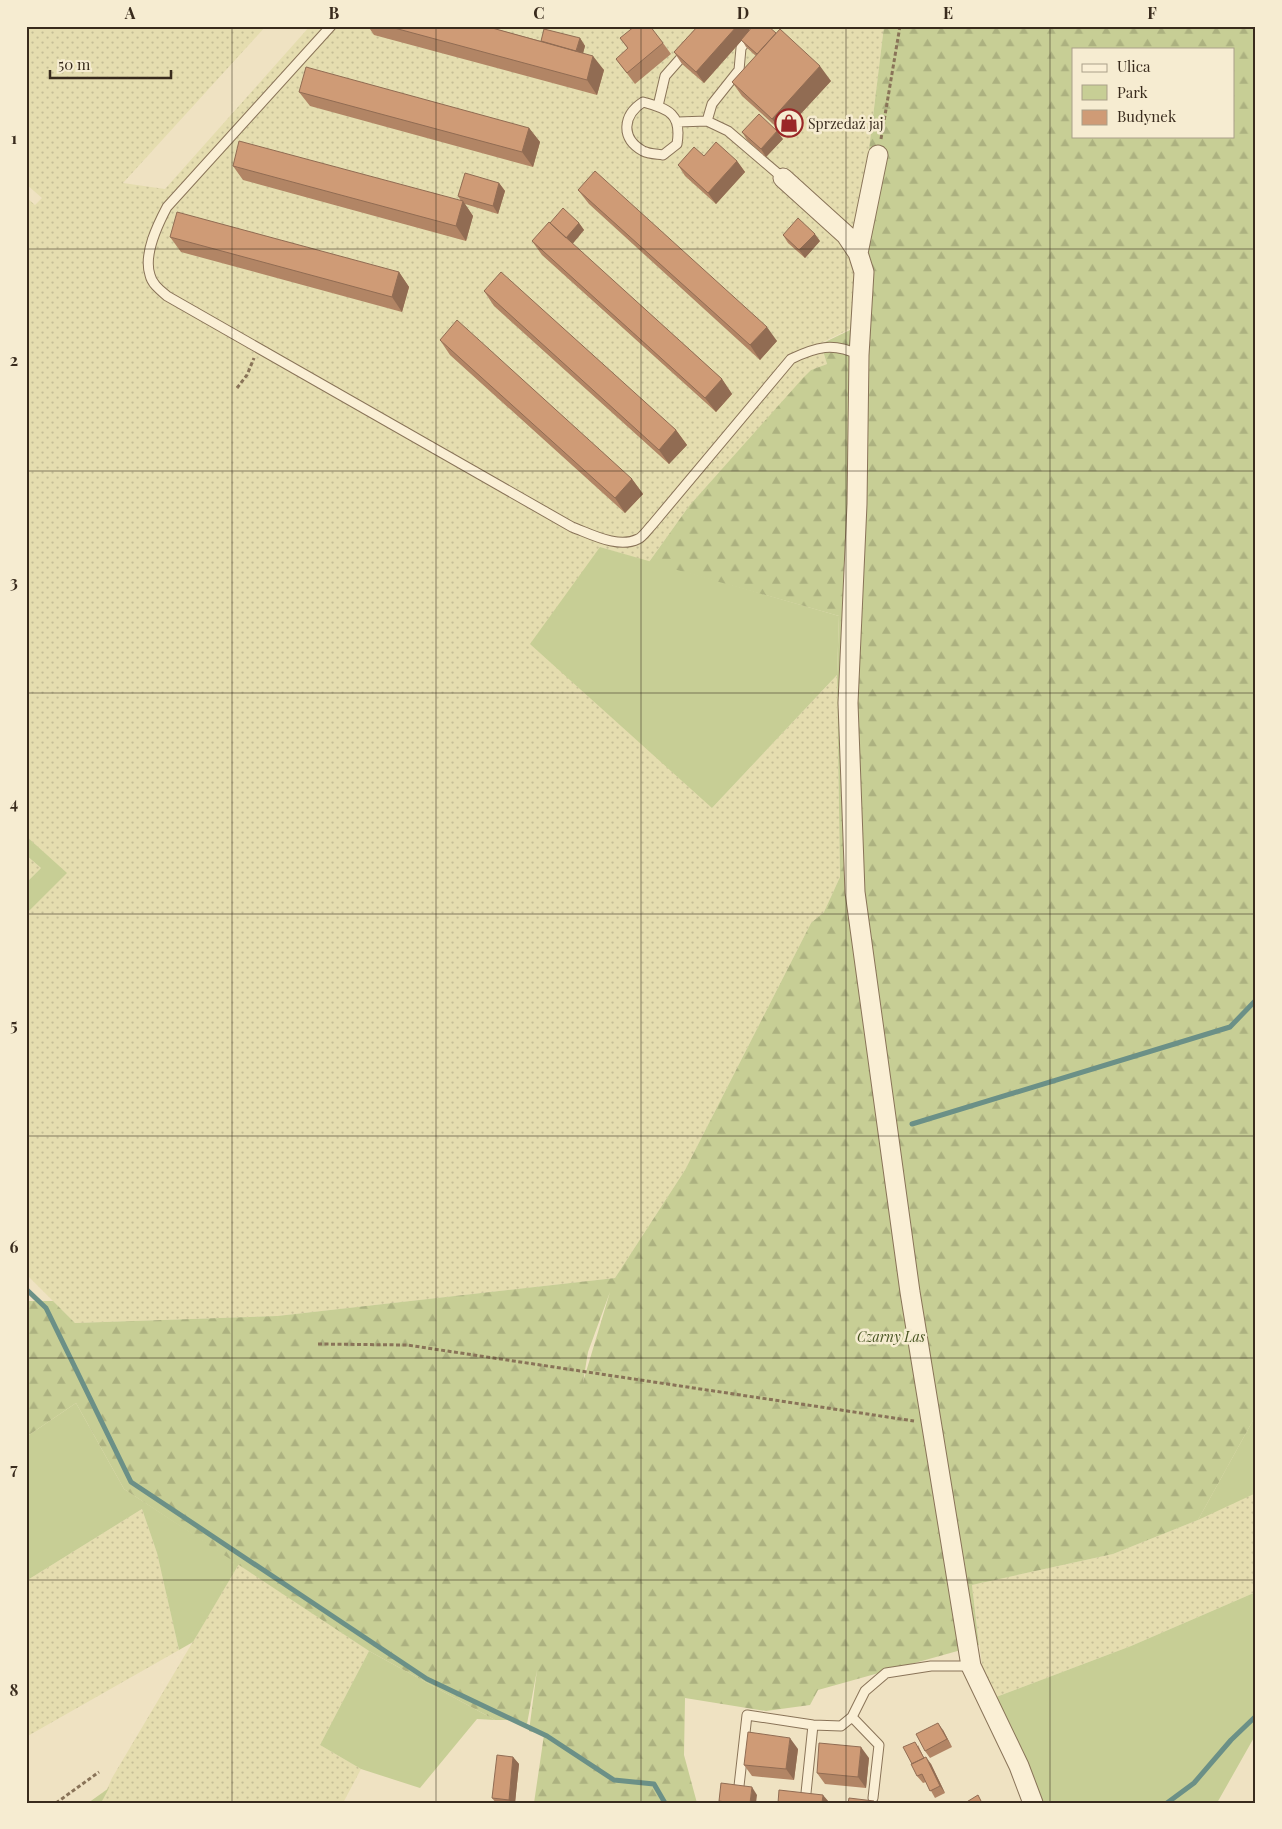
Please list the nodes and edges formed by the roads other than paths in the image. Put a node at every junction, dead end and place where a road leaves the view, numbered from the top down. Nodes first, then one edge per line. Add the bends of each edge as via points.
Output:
1 (331, 26) edge
2 (757, 26) edge
3 (696, 40) edge
4 (658, 106) junction
5 (678, 122) junction
6 (707, 122) junction
7 (878, 155) road end
8 (783, 178) joint
9 (858, 253) junction
10 (859, 355) junction
11 (971, 1666) junction
12 (852, 1717) junction
13 (814, 1725) junction
14 (739, 1786) edge
15 (806, 1793) edge
16 (873, 1798) dead end
17 (1033, 1803) edge

1 - 10 lane via 167,207 154,232 149,274 167,296 572,527 600,538 623,542 639,539 652,525 791,359 811,350 829,347 845,348
2 - 6 lane via 741,48 739,70 712,104
3 - 4 lane via 665,76
4 - 5 lane via 666,108
4 - 5 lane via 643,102 628,116 626,129 634,144 645,152 663,155 677,144
5 - 6 lane
6 - 8 lane via 728,131
7 - 9 street
8 - 9 street via 846,235
9 - 10 street via 865,288
10 - 11 street via 857,504 848,703 855,892 910,1292
11 - 12 lane via 931,1666 886,1673 865,1691
11 - 17 street via 1019,1766
12 - 13 lane via 840,1726
12 - 16 lane via 880,1745
13 - 14 lane via 748,1715
13 - 15 lane

